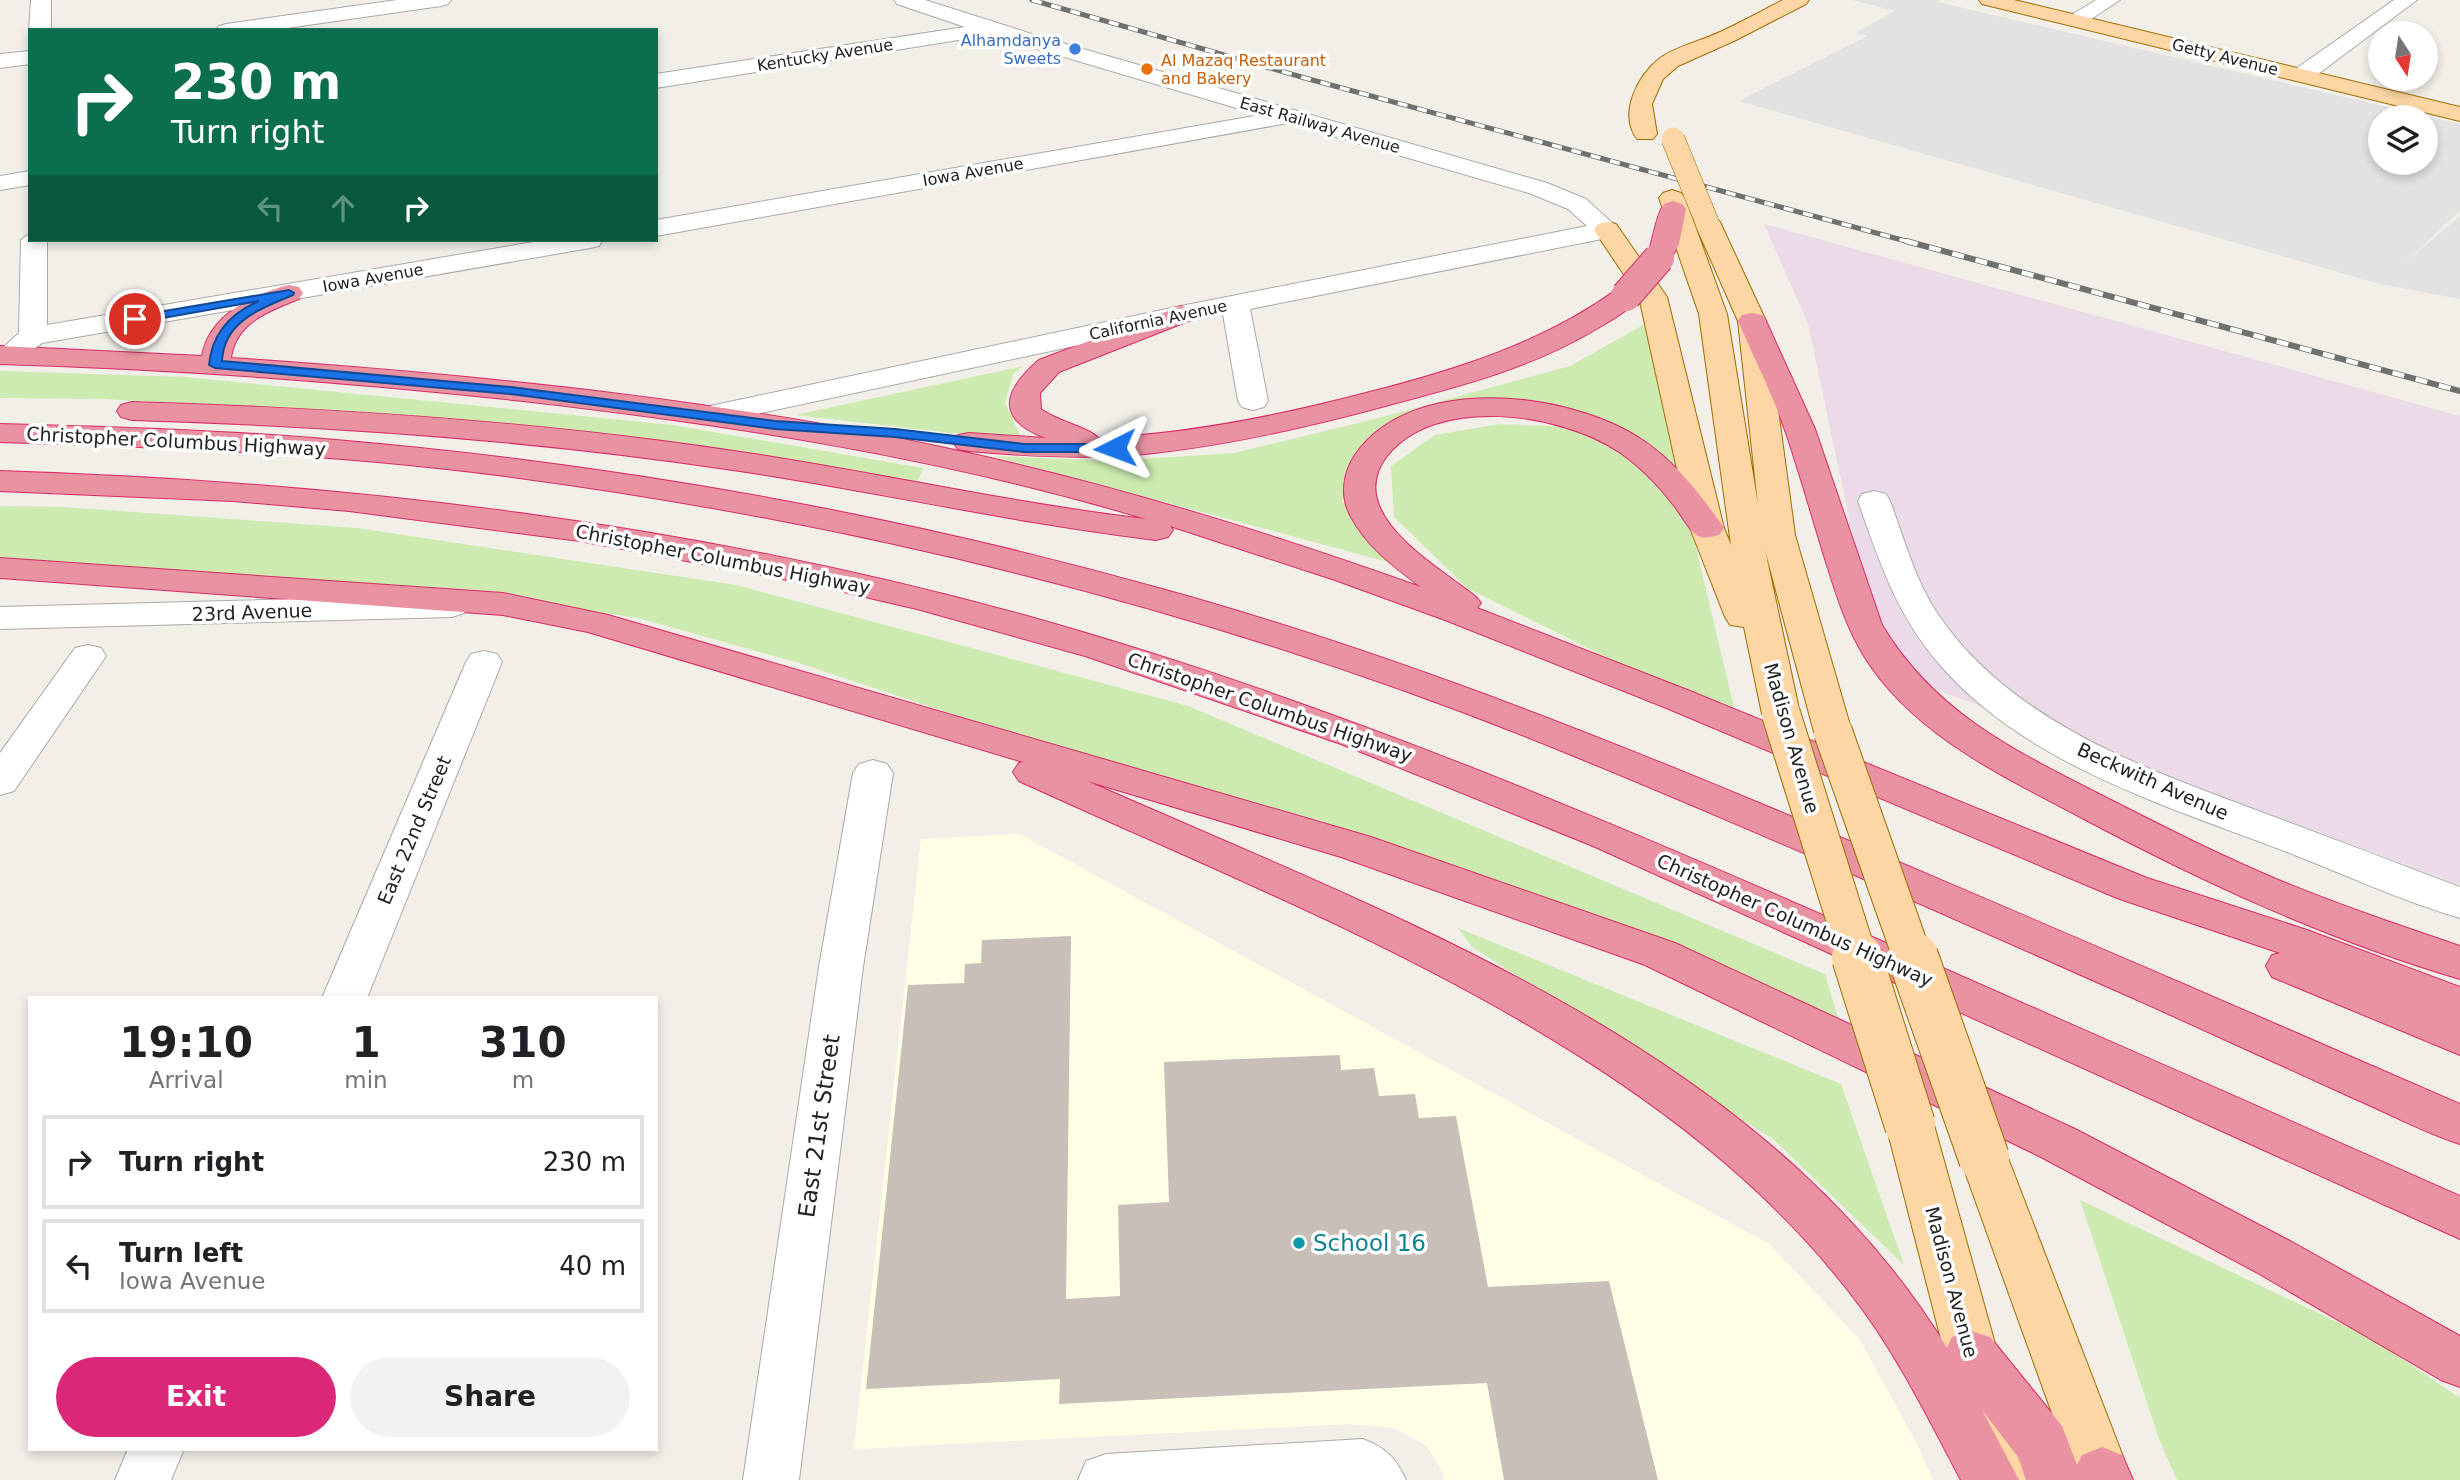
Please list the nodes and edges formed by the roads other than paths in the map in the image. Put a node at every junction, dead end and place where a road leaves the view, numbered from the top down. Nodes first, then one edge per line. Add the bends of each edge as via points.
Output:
1 (41, 0) edge
2 (441, 0) edge
3 (904, 0) edge
4 (1799, 0) edge
5 (1989, 0) edge
6 (2110, 0) edge
7 (2407, 0) edge
8 (2075, 20) junction
9 (40, 28) edge
10 (240, 28) edge
11 (993, 29) junction
12 (1729, 36) junction
13 (28, 57) edge
14 (0, 61) edge
15 (2302, 75) junction
16 (658, 81) edge
17 (1678, 82) dead end
18 (2460, 114) edge
19 (1289, 116) junction
20 (1671, 129) dead end
21 (28, 178) edge
22 (0, 183) edge
23 (1665, 185) junction
24 (658, 228) edge
25 (1607, 230) junction
26 (34, 242) edge
27 (579, 242) edge
28 (289, 293) junction
29 (1235, 304) junction
30 (1181, 314) junction
31 (1752, 321) junction
32 (33, 337) junction
33 (5, 355) edge
34 (215, 365) junction
35 (1253, 401) dead end
36 (0, 412) edge
37 (710, 415) junction
38 (775, 425) junction
39 (0, 433) edge
40 (1158, 444) junction
41 (0, 481) edge
42 (1874, 501) dead end
43 (1707, 528) junction
44 (1245, 539) junction
45 (0, 569) edge
46 (503, 604) junction
47 (0, 618) edge
48 (1486, 622) junction
49 (88, 656) dead end
50 (484, 663) dead end
51 (897, 711) junction
52 (1781, 714) junction
53 (873, 773) dead end
54 (0, 782) edge
55 (2137, 890) junction
56 (2460, 903) edge
57 (2460, 962) edge
58 (345, 996) edge
59 (2460, 1005) edge
60 (2460, 1038) edge
61 (2460, 1125) edge
62 (2460, 1218) edge
63 (2274, 1257) junction
64 (2460, 1333) edge
65 (1971, 1354) junction
66 (2460, 1363) edge
67 (155, 1451) edge
68 (2091, 1478) edge
69 (143, 1480) edge
70 (771, 1480) edge
71 (1106, 1480) edge
72 (1378, 1480) edge
73 (1991, 1480) edge
74 (2005, 1480) edge

1 - 9 street
2 - 10 street
3 - 11 street, East Railway Avenue
4 - 12 main road, Madison Avenue
5 - 8 main road, Getty Avenue
6 - 8 street
7 - 15 street
8 - 15 main road, Getty Avenue
11 - 16 street, Kentucky Avenue
11 - 19 street, East Railway Avenue
12 - 17 main road, Madison Avenue
12 - 23 main road, Madison Avenue via 1670,61 1653,76 1641,104 1644,134
13 - 14 street
15 - 18 main road, Getty Avenue
19 - 24 street, Iowa Avenue
19 - 25 street, East Railway Avenue via 1557,195 1586,211
20 - 31 main road, bridge
21 - 22 street
23 - 40 highway, bridge via 1666,244 1659,258 1626,296 1577,331 1487,369 1279,425
23 - 52 main road, Madison Avenue via 1713,314 1755,594
25 - 29 street, California Avenue
25 - 43 main road via 1653,297
26 - 32 street
27 - 28 street, Iowa Avenue
28 - 32 street, Iowa Avenue
28 - 34 highway via 244,312 225,331
29 - 30 street, California Avenue
29 - 35 street
30 - 37 street, California Avenue
30 - 40 highway via 1049,366 1035,376 1024,396 1031,419 1057,433
31 - 57 highway via 1800,429 1864,625 1903,684 1929,709 2004,760 2155,840 2249,883
31 - 68 main road, bridge via 1778,535 1833,732
32 - 33 street
33 - 34 highway
34 - 37 highway via 511,390
36 - 44 highway via 280,414 536,434 736,461 1083,523
37 - 38 highway
38 - 40 highway via 1043,449
38 - 44 highway via 1012,473
39 - 61 highway, Christopher Columbus Highway via 316,447 586,476 904,534 1118,587 1350,659 1649,771
41 - 62 highway, Christopher Columbus Highway via 127,484 317,498 608,535 822,576 1134,659 1356,735 1509,795
42 - 56 street, Beckwith Avenue via 1924,620 1963,667 2031,721 2074,748 2156,787
43 - 48 highway via 1679,488 1639,451 1572,419 1530,409 1485,409 1421,419 1402,427 1376,446 1361,473 1366,513 1390,543
43 - 52 main road
44 - 48 highway
45 - 46 highway
46 - 47 street, 23rd Avenue
46 - 51 highway via 596,623
48 - 55 highway
49 - 54 street
50 - 58 street, East 22nd Street
51 - 63 highway via 1356,847 1660,954 2058,1143
51 - 73 highway via 1417,946 1513,995 1676,1098 1797,1197 1867,1275 1928,1367
52 - 65 main road, Madison Avenue, bridge via 1910,1125
53 - 70 street, East 21st Street via 841,967
55 - 59 highway via 2272,933
55 - 60 highway via 2266,957
63 - 64 highway
63 - 66 highway
65 - 68 highway via 2042,1444
65 - 74 main road, Madison Avenue
67 - 69 street
71 - 72 street via 1363,1465

